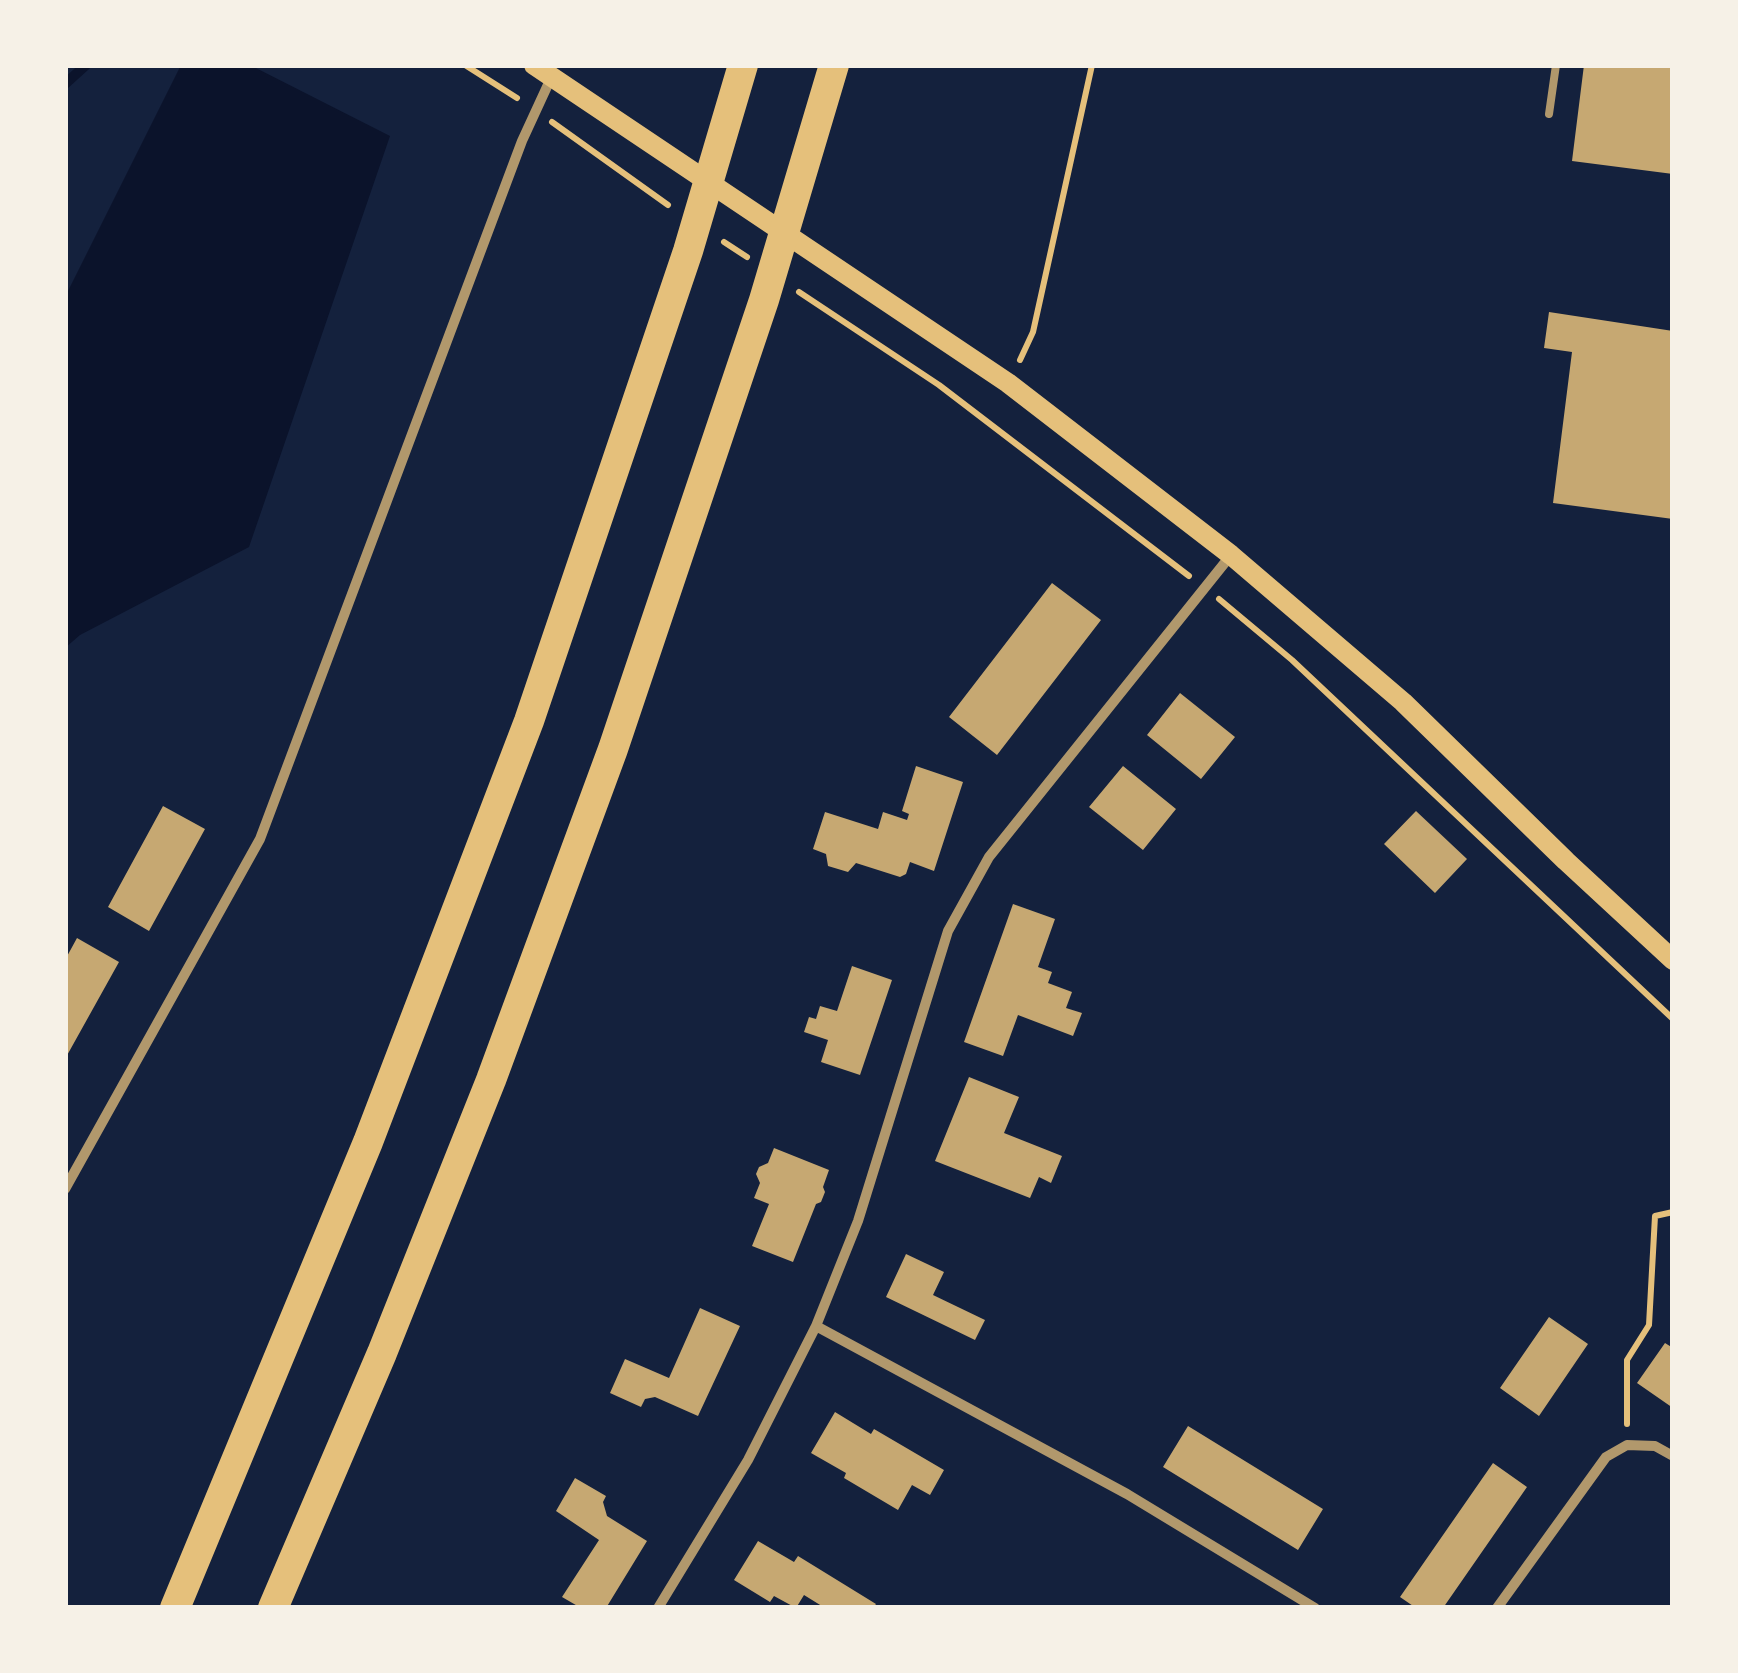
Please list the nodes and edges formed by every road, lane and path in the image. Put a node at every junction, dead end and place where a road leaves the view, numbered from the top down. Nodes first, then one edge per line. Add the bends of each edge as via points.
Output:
1 (465, 65) edge
2 (743, 65) edge
3 (834, 65) edge
4 (1092, 65) edge
5 (1556, 65) edge
6 (543, 71) edge
7 (536, 110) junction
8 (1549, 114) dead end
9 (683, 214) dead end
10 (715, 236) dead end
11 (763, 268) dead end
12 (795, 289) dead end
13 (1008, 383) junction
14 (1231, 555) junction
15 (1205, 588) junction
16 (1673, 960) edge
17 (1673, 1019) edge
18 (65, 1189) edge
19 (1673, 1212) edge
20 (816, 1326) junction
21 (1626, 1445) junction
22 (1673, 1456) edge
23 (175, 1608) edge
24 (273, 1608) edge
25 (658, 1608) edge
26 (1315, 1608) edge
27 (1496, 1608) edge

1 - 7 path
2 - 23 highway via 688,252 522,739 368,1142
3 - 24 highway via 764,300 613,749 492,1080
4 - 13 path via 1034,332
5 - 8 lane
6 - 7 street
6 - 13 main road
7 - 9 path
7 - 18 street via 260,839
10 - 11 path
12 - 15 path via 939,385
13 - 14 main road
14 - 15 street
14 - 16 main road via 1403,702
15 - 17 path via 1292,660
15 - 20 street via 989,858 948,931 858,1221
19 - 21 path via 1655,1216 1649,1325 1627,1360
20 - 25 street via 748,1460
20 - 26 street via 1127,1494
21 - 22 street via 1655,1446
21 - 27 street via 1606,1457

